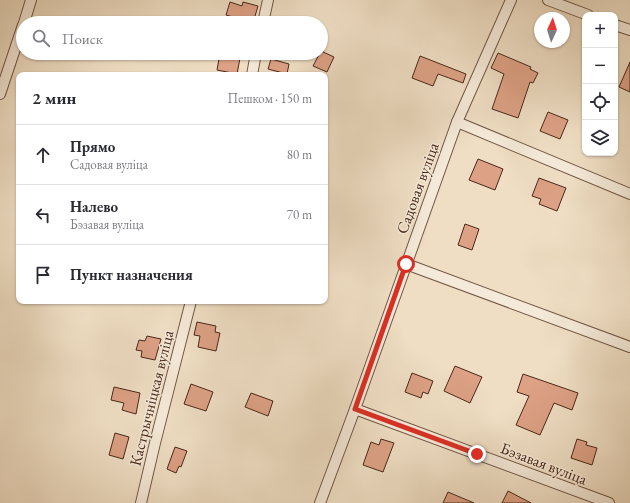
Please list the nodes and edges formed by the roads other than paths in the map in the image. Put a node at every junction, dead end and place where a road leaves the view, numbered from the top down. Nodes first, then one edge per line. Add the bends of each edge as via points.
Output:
1 (31, 0) edge
2 (268, 0) edge
3 (511, 0) edge
4 (548, 0) edge
5 (582, 13) edge
6 (26, 16) edge
7 (265, 16) edge
8 (618, 26) edge
9 (630, 30) edge
10 (16, 45) edge
11 (255, 60) edge
12 (253, 72) edge
13 (0, 94) edge
14 (457, 122) junction
15 (630, 194) edge
16 (406, 264) junction
17 (190, 304) edge
18 (630, 347) edge
19 (355, 409) junction
20 (142, 503) edge
21 (320, 503) edge
22 (609, 503) edge

1 - 6 street
2 - 7 street
3 - 14 street, Садовая вуліца
4 - 5 street
8 - 9 street
10 - 13 street
11 - 12 street
14 - 15 street
14 - 16 street, Садовая вуліца
16 - 18 street
16 - 19 street, Садовая вуліца
17 - 20 street, Кастрычніцкая вуліца
19 - 21 street, Садовая вуліца
19 - 22 street, Бэзавая вуліца

